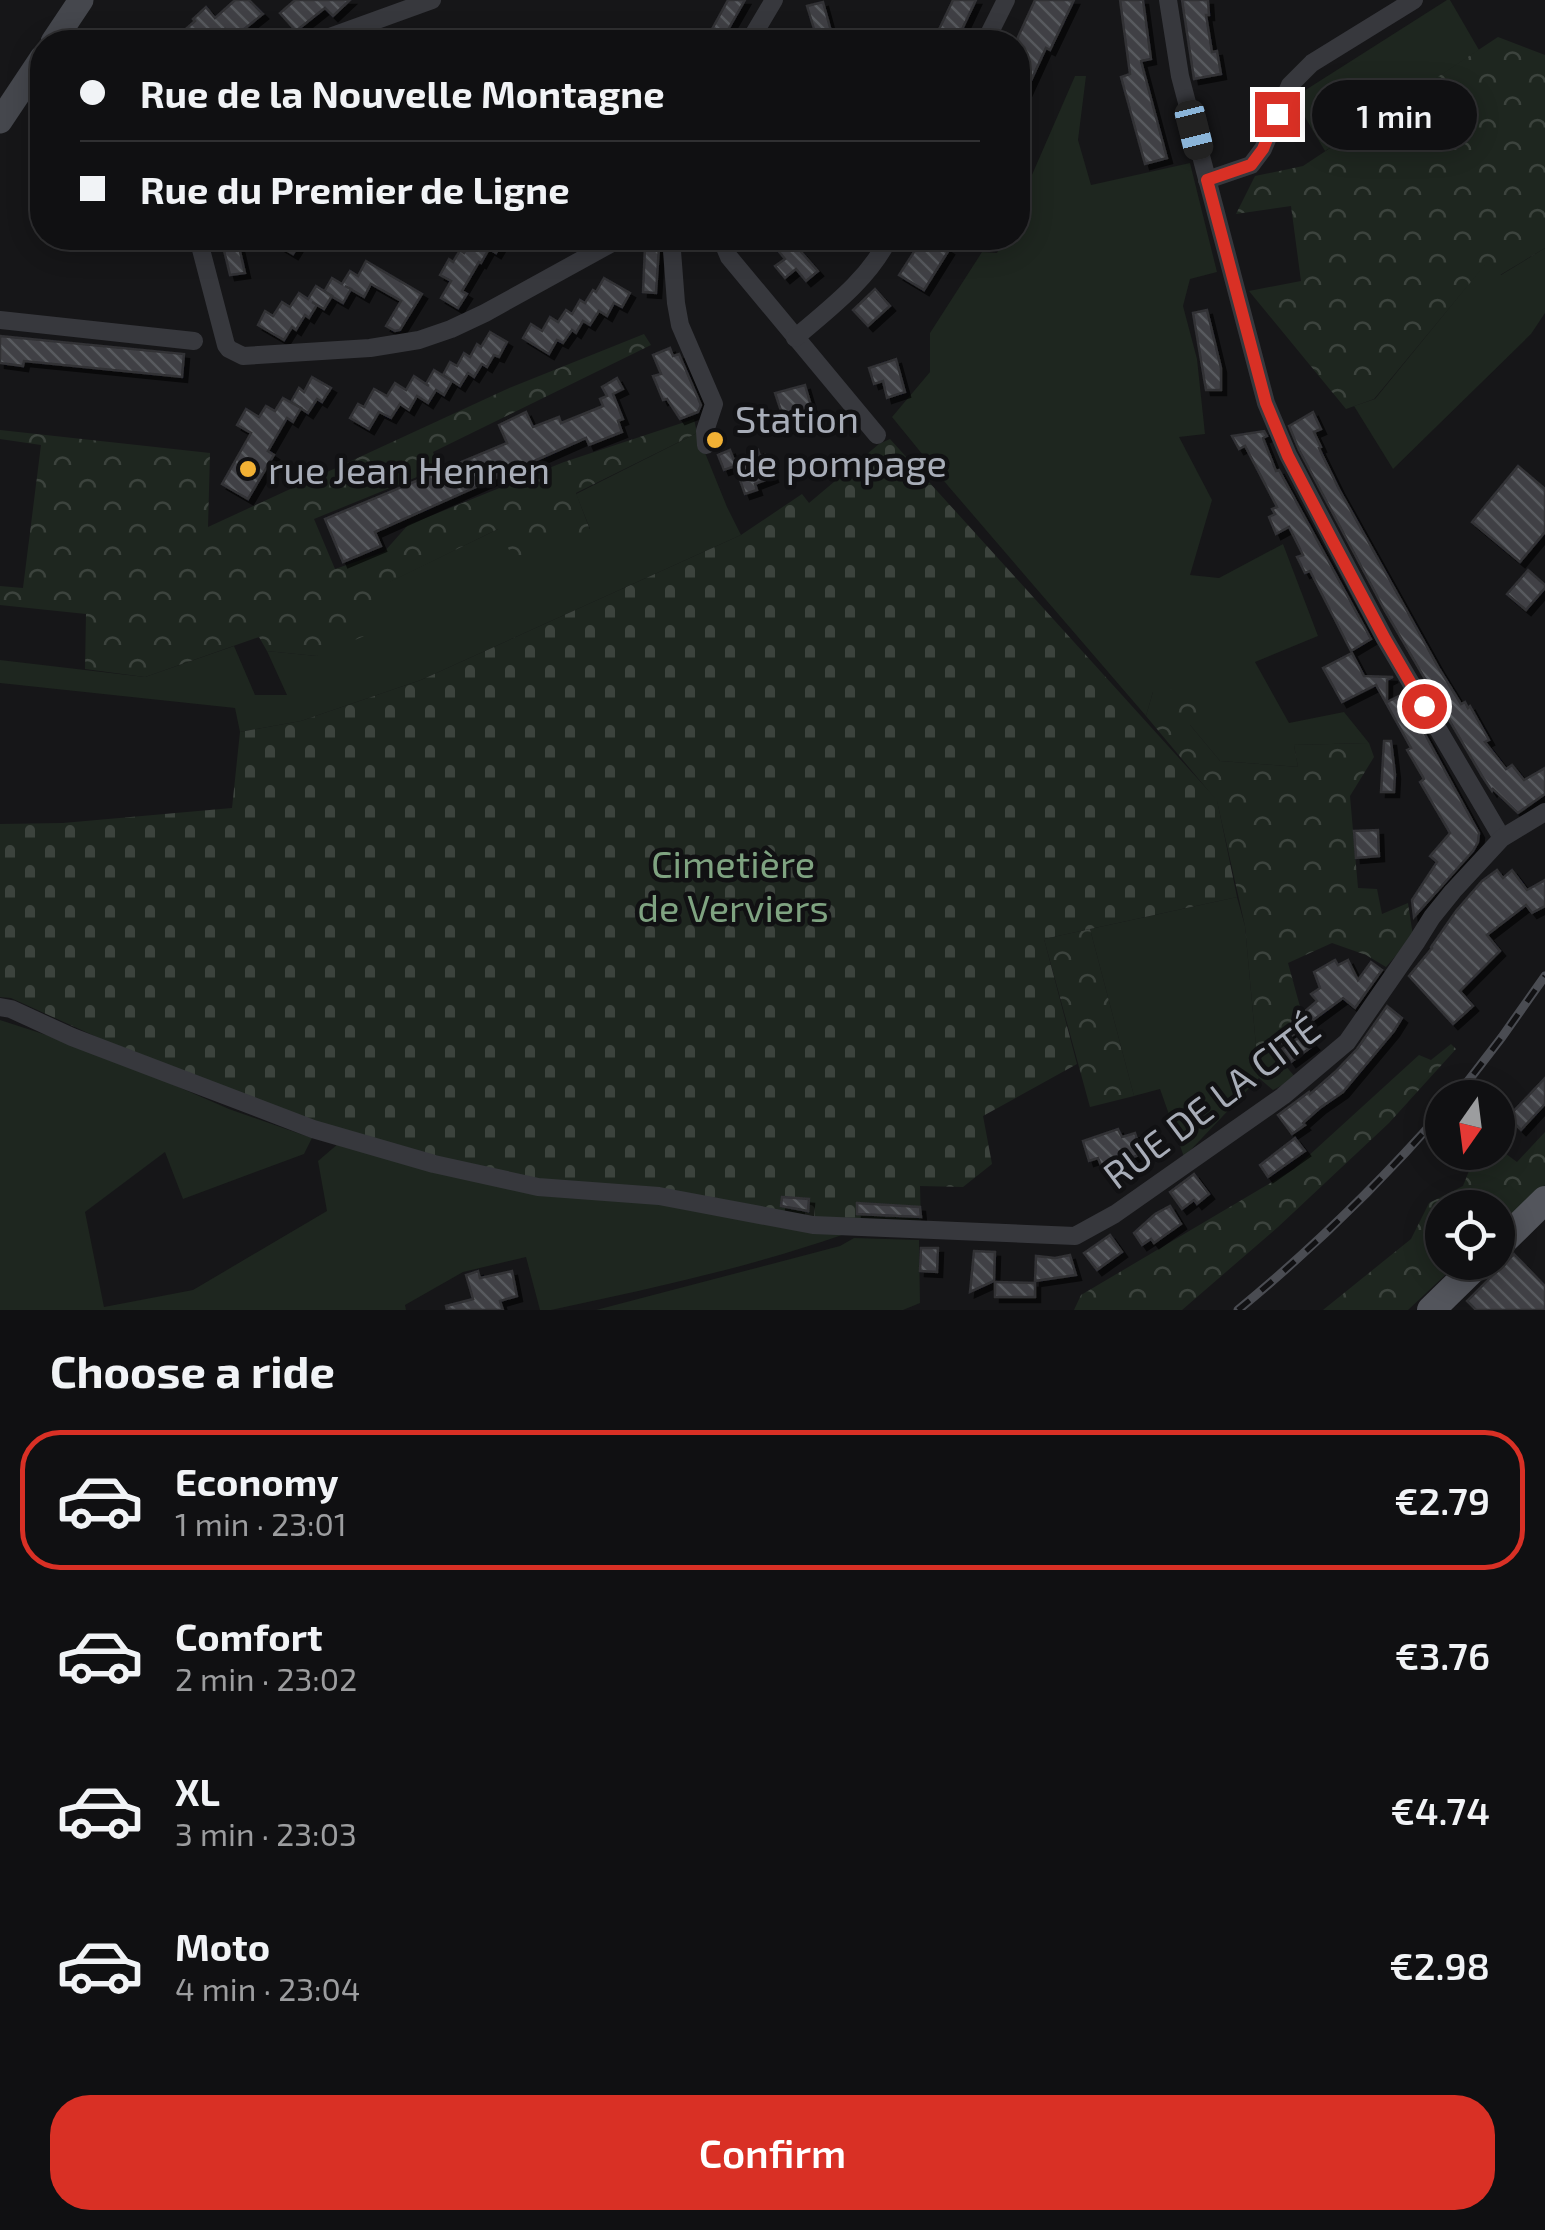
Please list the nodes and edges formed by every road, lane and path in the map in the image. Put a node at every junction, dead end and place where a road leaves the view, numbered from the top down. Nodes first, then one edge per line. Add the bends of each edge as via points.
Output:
1 (81, 0) edge
2 (432, 0) edge
3 (774, 0) edge
4 (1006, 0) edge
5 (1168, 0) edge
6 (1414, 0) edge
7 (61, 30) edge
8 (349, 30) edge
9 (755, 30) edge
10 (991, 30) edge
11 (30, 76) edge
12 (0, 121) edge
13 (1207, 180) junction
14 (201, 250) edge
15 (599, 250) edge
16 (673, 250) edge
17 (725, 250) edge
18 (883, 250) edge
19 (0, 320) edge
20 (795, 338) junction
21 (194, 341) dead end
22 (877, 436) dead end
23 (706, 445) dead end
24 (1545, 812) edge
25 (1502, 838) junction
26 (0, 1007) edge
27 (1545, 1200) edge
28 (1515, 1229) edge
29 (1462, 1280) edge
30 (1431, 1310) edge

1 - 7 main road
2 - 8 street
3 - 9 street
4 - 10 street
5 - 13 street
6 - 13 street via 1312,63 1290,86 1251,165
11 - 12 main road
13 - 25 street via 1266,403 1288,456
14 - 15 street via 226,345 242,356 419,340 485,313
16 - 23 street via 680,325 714,404
17 - 20 street
18 - 20 street via 844,297
19 - 21 street
20 - 22 street
24 - 25 street, RUE DE LA CITÉ
25 - 26 street, RUE DE LA CITÉ via 1432,917 1347,1042 1283,1096 1074,1236 813,1225 659,1196 538,1187 313,1129
27 - 28 main road
29 - 30 main road

